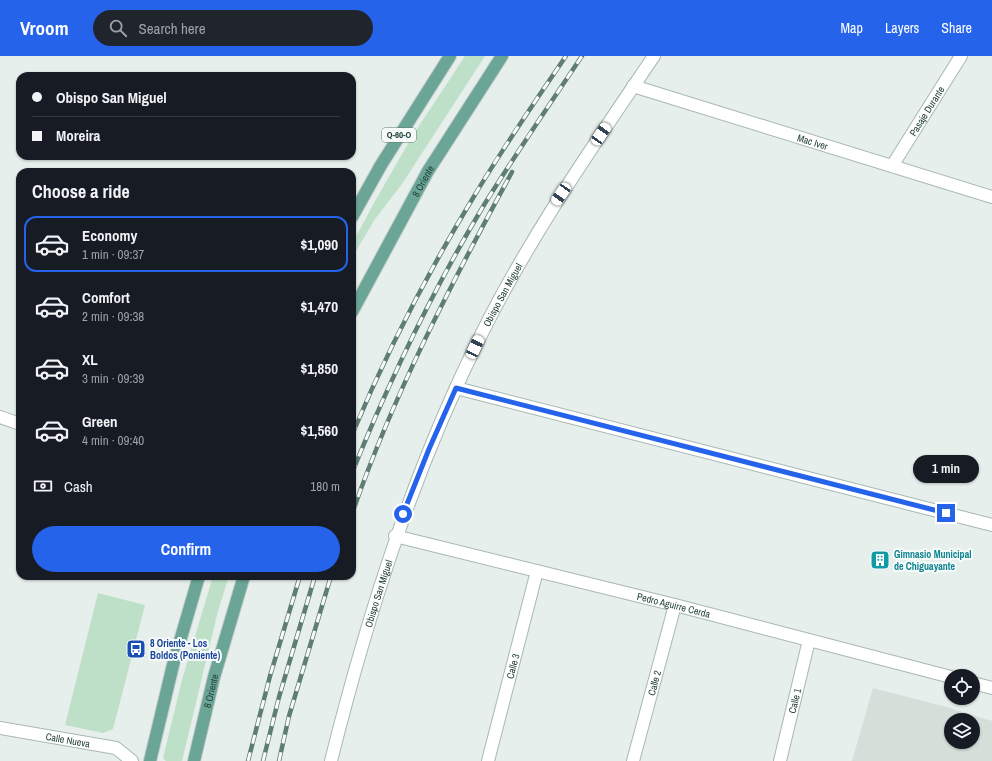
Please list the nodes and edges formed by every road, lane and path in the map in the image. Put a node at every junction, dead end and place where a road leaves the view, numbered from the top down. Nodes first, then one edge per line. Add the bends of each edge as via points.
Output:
1 (450, 56) edge
2 (502, 56) edge
3 (654, 56) edge
4 (961, 56) edge
5 (634, 86) junction
6 (892, 166) junction
7 (992, 197) edge
8 (356, 210) edge
9 (356, 305) edge
10 (456, 388) junction
11 (0, 417) edge
12 (16, 423) edge
13 (992, 525) edge
14 (395, 536) junction
15 (537, 571) junction
16 (198, 580) edge
17 (243, 580) edge
18 (675, 605) junction
19 (809, 640) junction
20 (944, 675) edge
21 (980, 685) edge
22 (992, 688) edge
23 (0, 728) edge
24 (132, 761) edge
25 (150, 761) edge
26 (194, 761) edge
27 (331, 761) edge
28 (488, 761) edge
29 (633, 761) edge
30 (780, 761) edge

1 - 8 main road, Q-60-O via 399,135
2 - 9 main road, 8 Oriente via 428,171
3 - 5 street, Obispo San Miguel
4 - 6 street, Pasaje Durante
5 - 6 street, Mac Iver
5 - 10 street, Obispo San Miguel via 529,247 482,333
6 - 7 street, Mac Iver
10 - 13 street
10 - 14 street, Obispo San Miguel
11 - 12 street
14 - 15 street, Pedro Aguirre Cerda
14 - 27 street, Obispo San Miguel via 364,635
15 - 18 street, Pedro Aguirre Cerda
15 - 28 street, Calle 3
16 - 25 main road
17 - 26 main road, 8 Oriente via 216,670
18 - 19 street, Pedro Aguirre Cerda
18 - 29 street, Calle 2
19 - 20 street, Pedro Aguirre Cerda
19 - 30 street, Calle 1
21 - 22 street
23 - 24 street, Calle Nueva via 116,748

